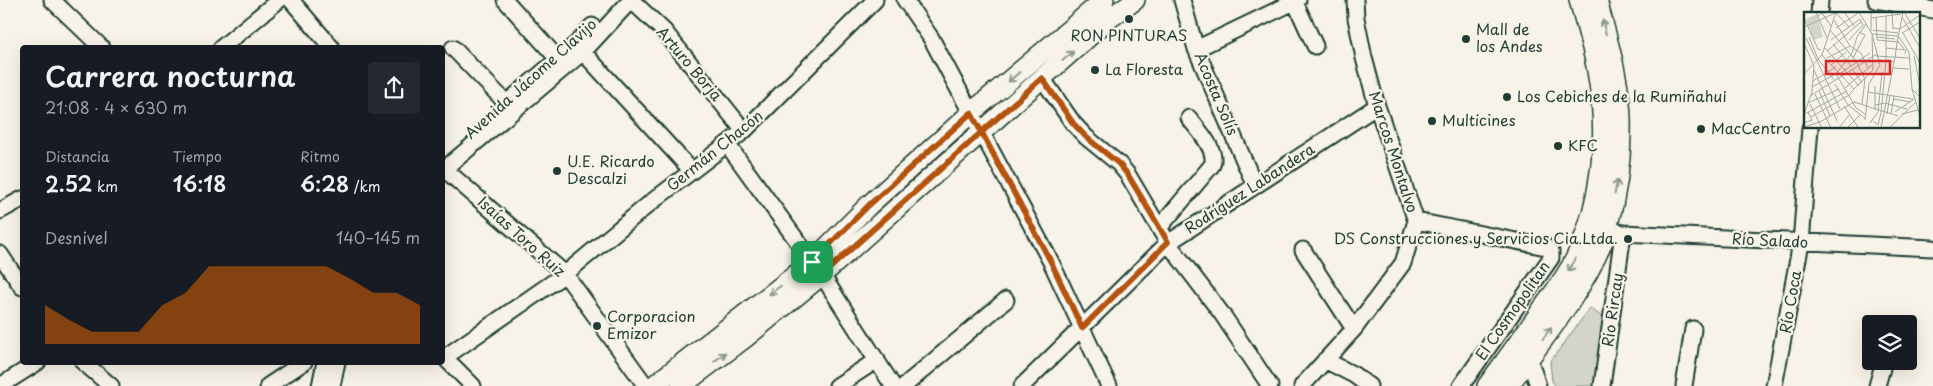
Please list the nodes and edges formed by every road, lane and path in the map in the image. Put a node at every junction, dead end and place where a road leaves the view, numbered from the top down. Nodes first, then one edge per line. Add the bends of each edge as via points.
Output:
1 (279, 0) edge
2 (291, 0) edge
3 (505, 0) edge
4 (618, 0) edge
5 (631, 0) edge
6 (875, 0) edge
7 (905, 0) edge
8 (1104, 0) edge
9 (1135, 0) edge
10 (1182, 0) edge
11 (1355, 0) edge
12 (1579, 0) edge
13 (1597, 0) edge
14 (1876, 0) edge
15 (55, 1) edge
16 (1297, 1) edge
17 (1933, 10) edge
18 (99, 45) edge
19 (225, 45) edge
20 (329, 45) edge
21 (1315, 46) dead end
22 (453, 48) dead end
23 (1196, 49) junction
24 (582, 52) junction
25 (558, 59) junction
26 (1042, 78) junction
27 (1377, 106) junction
28 (510, 107) junction
29 (971, 113) junction
30 (1189, 118) dead end
31 (1810, 129) edge
32 (744, 131) junction
33 (982, 133) junction
34 (727, 144) junction
35 (445, 164) edge
36 (445, 168) edge
37 (692, 171) junction
38 (1255, 186) junction
39 (20, 200) edge
40 (0, 211) edge
41 (1416, 221) junction
42 (1160, 227) junction
43 (1615, 231) junction
44 (1168, 242) junction
45 (1801, 243) junction
46 (1933, 248) edge
47 (1303, 250) dead end
48 (0, 254) edge
49 (817, 268) junction
50 (565, 274) junction
51 (20, 284) edge
52 (1006, 300) dead end
53 (1082, 328) junction
54 (1354, 329) junction
55 (1693, 329) dead end
56 (445, 355) edge
57 (445, 357) edge
58 (1530, 358) junction
59 (877, 360) junction
60 (1325, 360) junction
61 (33, 365) edge
62 (86, 365) edge
63 (300, 365) edge
64 (324, 365) edge
65 (336, 365) edge
66 (1881, 370) edge
67 (0, 386) edge
68 (111, 386) edge
69 (268, 386) edge
70 (320, 386) edge
71 (332, 386) edge
72 (473, 386) edge
73 (646, 386) edge
74 (653, 386) edge
75 (681, 386) edge
76 (838, 386) edge
77 (893, 386) edge
78 (904, 386) edge
79 (1022, 386) edge
80 (1109, 386) edge
81 (1270, 386) edge
82 (1302, 386) edge
83 (1369, 386) edge
84 (1460, 386) edge
85 (1487, 386) edge
86 (1508, 386) edge
87 (1538, 386) edge
88 (1602, 386) edge
89 (1684, 386) edge
90 (1774, 386) edge
91 (1877, 386) edge

1 - 19 street
2 - 20 street
3 - 25 street
4 - 25 street, Avenida Jácome Clavijo
5 - 24 street, Avenida Jácome Clavijo
5 - 32 street, Arturo Borja via 664,31
6 - 32 street, Germán Chacón
7 - 29 street via 931,38
8 -> 29 main road
26 -> 9 main road
10 - 23 street, Acosta Solís
11 - 27 street, Marcos Montalvo via 1364,58
12 -> 85 main road via 1598,76 1604,127 1602,166 1594,204 1573,263
43 -> 13 main road via 1621,118 1616,76
14 - 17 street
15 - 18 street
16 - 21 street
16 - 23 street
22 - 28 street
23 - 38 street, Acosta Solís
24 - 28 street, Avenida Jácome Clavijo via 532,97
24 - 37 street
25 - 28 street, Avenida Jácome Clavijo
26 - 33 main road
26 - 42 street via 1073,123 1128,175
27 - 38 street, Rodríguez Labandera
27 - 41 street, Marcos Montalvo
28 - 35 street, Avenida Jácome Clavijo
29 - 33 street
29 - 49 main road via 869,205
30 - 42 street via 1212,151 1214,161
31 - 45 street, Río Coca
32 - 34 street, Germán Chacón
33 - 49 main road
33 - 53 street via 1051,262
34 - 37 street, Germán Chacón
34 - 49 street
36 - 50 street, Isaías Toro Ruiz
37 - 50 street, Germán Chacón
38 - 44 street, Rodríguez Labandera
39 - 40 street
41 - 54 street, Marcos Montalvo via 1403,263
41 - 84 street, El Cosmopolitan via 1546,247 1552,251 1551,258
42 - 44 street
43 - 45 street, Río Salado
58 -> 43 main road
43 - 88 street, Rio Rircay
44 - 53 street, Rodríguez Labandera
44 - 81 street
45 - 46 street, Río Salado
45 - 90 street, Río Coca
47 - 54 street
48 - 51 street
49 - 59 street
49 -> 74 main road via 730,324
75 -> 49 main road via 745,338
50 - 56 street, Germán Chacón
50 - 73 street, Isaías Toro Ruiz
52 - 78 street
53 - 79 street, Rodríguez Labandera
53 - 80 street
54 - 60 street, Marcos Montalvo
55 - 89 street
57 - 72 street
58 - 86 main road
58 - 87 street
59 - 76 street
59 - 77 street
60 - 82 street, Marcos Montalvo
60 - 83 street
61 - 67 street
62 - 68 street
63 - 69 street
64 - 70 street
65 - 71 street
66 - 91 street

